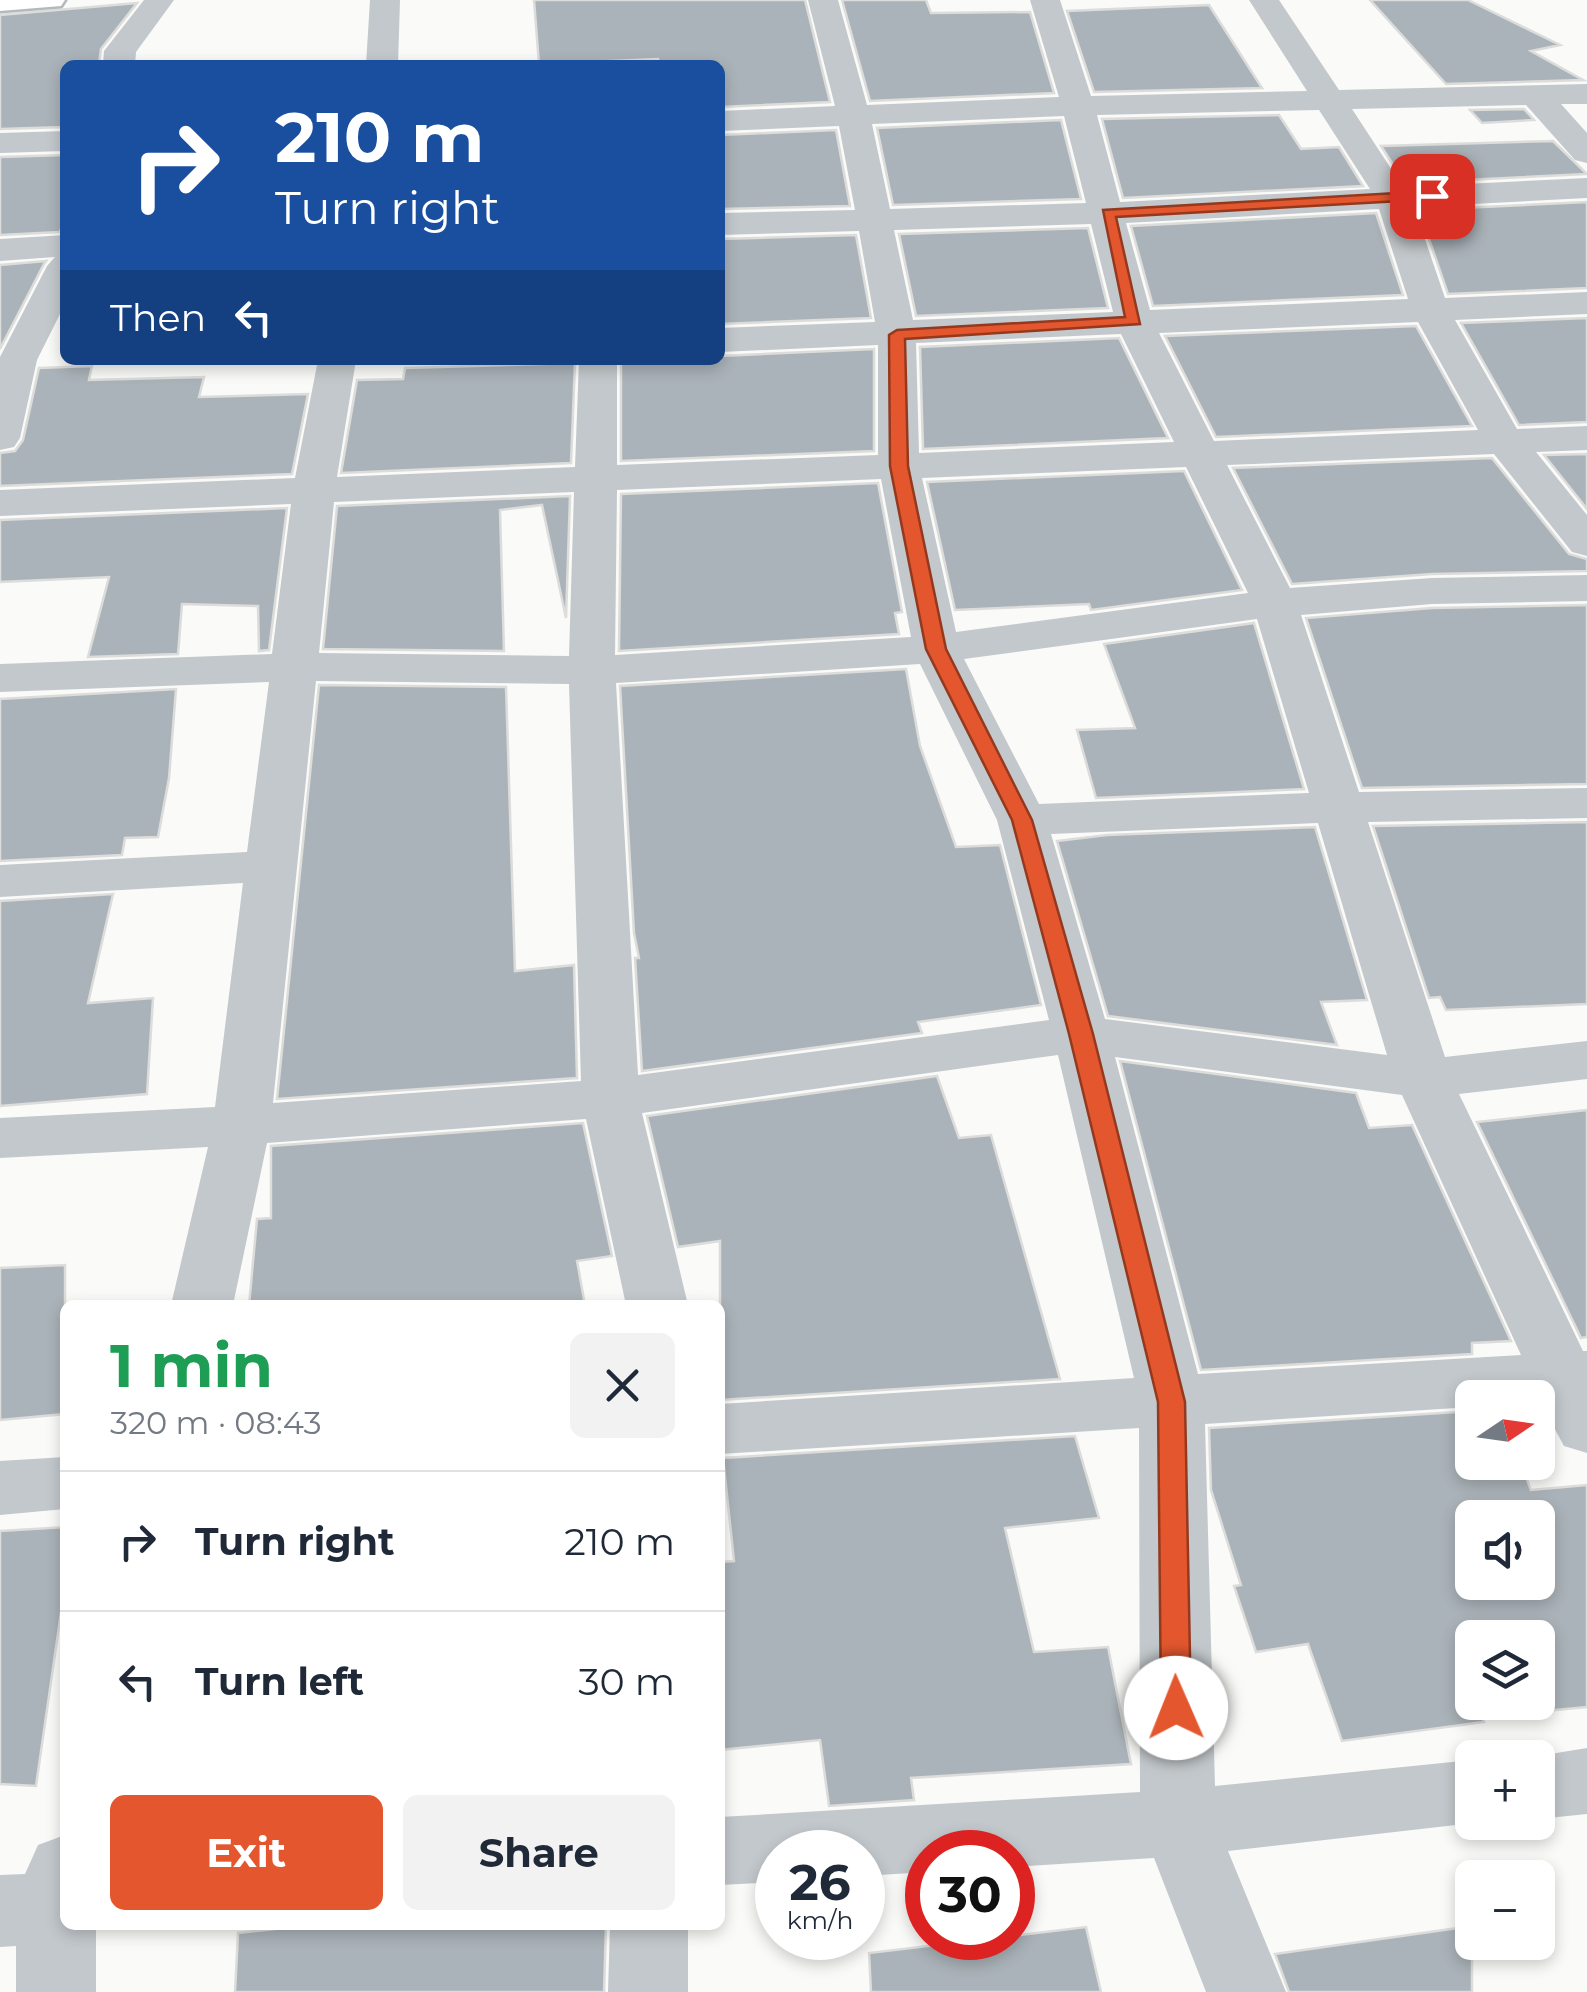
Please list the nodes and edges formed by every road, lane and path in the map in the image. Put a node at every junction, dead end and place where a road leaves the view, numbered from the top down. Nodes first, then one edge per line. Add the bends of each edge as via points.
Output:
1 (50, 0) edge
2 (159, 0) edge
3 (385, 0) edge
4 (823, 0) edge
5 (1045, 0) edge
6 (1264, 0) edge
7 (0, 2) edge
8 (119, 60) edge
9 (382, 60) edge
10 (1533, 92) junction
11 (1587, 94) edge
12 (1330, 98) junction
13 (1078, 106) junction
14 (854, 116) junction
15 (725, 121) edge
16 (60, 141) edge
17 (0, 143) edge
18 (1587, 154) edge
19 (1587, 188) edge
20 (1393, 198) junction
21 (1108, 214) junction
22 (874, 220) junction
23 (725, 224) edge
24 (60, 246) edge
25 (0, 250) edge
26 (60, 274) edge
27 (1587, 303) edge
28 (1431, 311) junction
29 (1134, 321) junction
30 (897, 335) junction
31 (725, 340) edge
32 (60, 360) edge
33 (9, 361) edge
34 (336, 365) edge
35 (598, 365) edge
36 (0, 438) edge
37 (1587, 438) edge
38 (1502, 439) junction
39 (1200, 453) junction
40 (899, 466) junction
41 (595, 479) junction
42 (314, 490) junction
43 (0, 503) edge
44 (1587, 543) edge
45 (1587, 588) edge
46 (1275, 602) junction
47 (936, 649) junction
48 (293, 667) junction
49 (592, 670) junction
50 (0, 678) edge
51 (1587, 803) edge
52 (1338, 807) junction
53 (1022, 820) junction
54 (273, 866) junction
55 (0, 881) edge
56 (1081, 1034) junction
57 (1587, 1060) edge
58 (1423, 1079) junction
59 (610, 1098) junction
60 (242, 1125) junction
61 (0, 1138) edge
62 (203, 1300) edge
63 (656, 1300) edge
64 (1580, 1394) edge
65 (1172, 1402) junction
66 (725, 1429) edge
67 (60, 1484) edge
68 (0, 1488) edge
69 (1587, 1781) edge
70 (1555, 1784) edge
71 (1455, 1795) edge
72 (1178, 1823) junction
73 (725, 1851) edge
74 (46, 1899) edge
75 (648, 1930) edge
76 (56, 1992) edge
77 (648, 1992) edge
78 (1246, 1992) edge

1 - 7 highway
2 - 8 street
3 - 9 street
4 - 14 street
5 - 13 street
6 - 12 street
10 - 11 street
10 - 12 street
10 - 18 street
12 - 13 street
12 - 20 street
13 - 14 street
13 - 21 street
14 - 15 street
14 - 22 street
16 - 17 street
19 - 20 street
20 - 21 street
20 - 28 street
21 - 22 street
21 - 29 street
22 - 23 street
22 - 30 street
24 - 25 street
26 - 33 street
27 - 28 street
28 - 29 street
28 - 38 street
29 - 30 street
29 - 39 street
30 - 31 street
30 - 40 street
32 - 33 street
33 - 36 street
34 - 42 street
35 - 41 street
37 - 38 street
38 - 39 street
38 - 44 street
39 - 40 street
39 - 46 street
40 - 41 street
40 - 47 street
41 - 42 street
41 - 49 street
42 - 43 street
42 - 48 street
45 - 46 street
46 - 47 street
46 - 52 street
47 - 49 street
47 - 53 street
48 - 49 street
48 - 50 street
48 - 54 street
49 - 59 street
51 - 52 street
52 - 53 street
52 - 58 street
53 - 56 street
54 - 55 street
54 - 60 street
56 - 58 street
56 - 59 street
56 - 65 street
57 - 58 street
58 - 64 street
59 - 60 street
59 - 63 street
60 - 61 street
60 - 62 street
64 - 65 street
65 - 66 street
65 - 72 street
67 - 68 street
69 - 70 street
71 - 72 street
72 - 73 street
72 - 78 street
74 - 76 street
75 - 77 street

